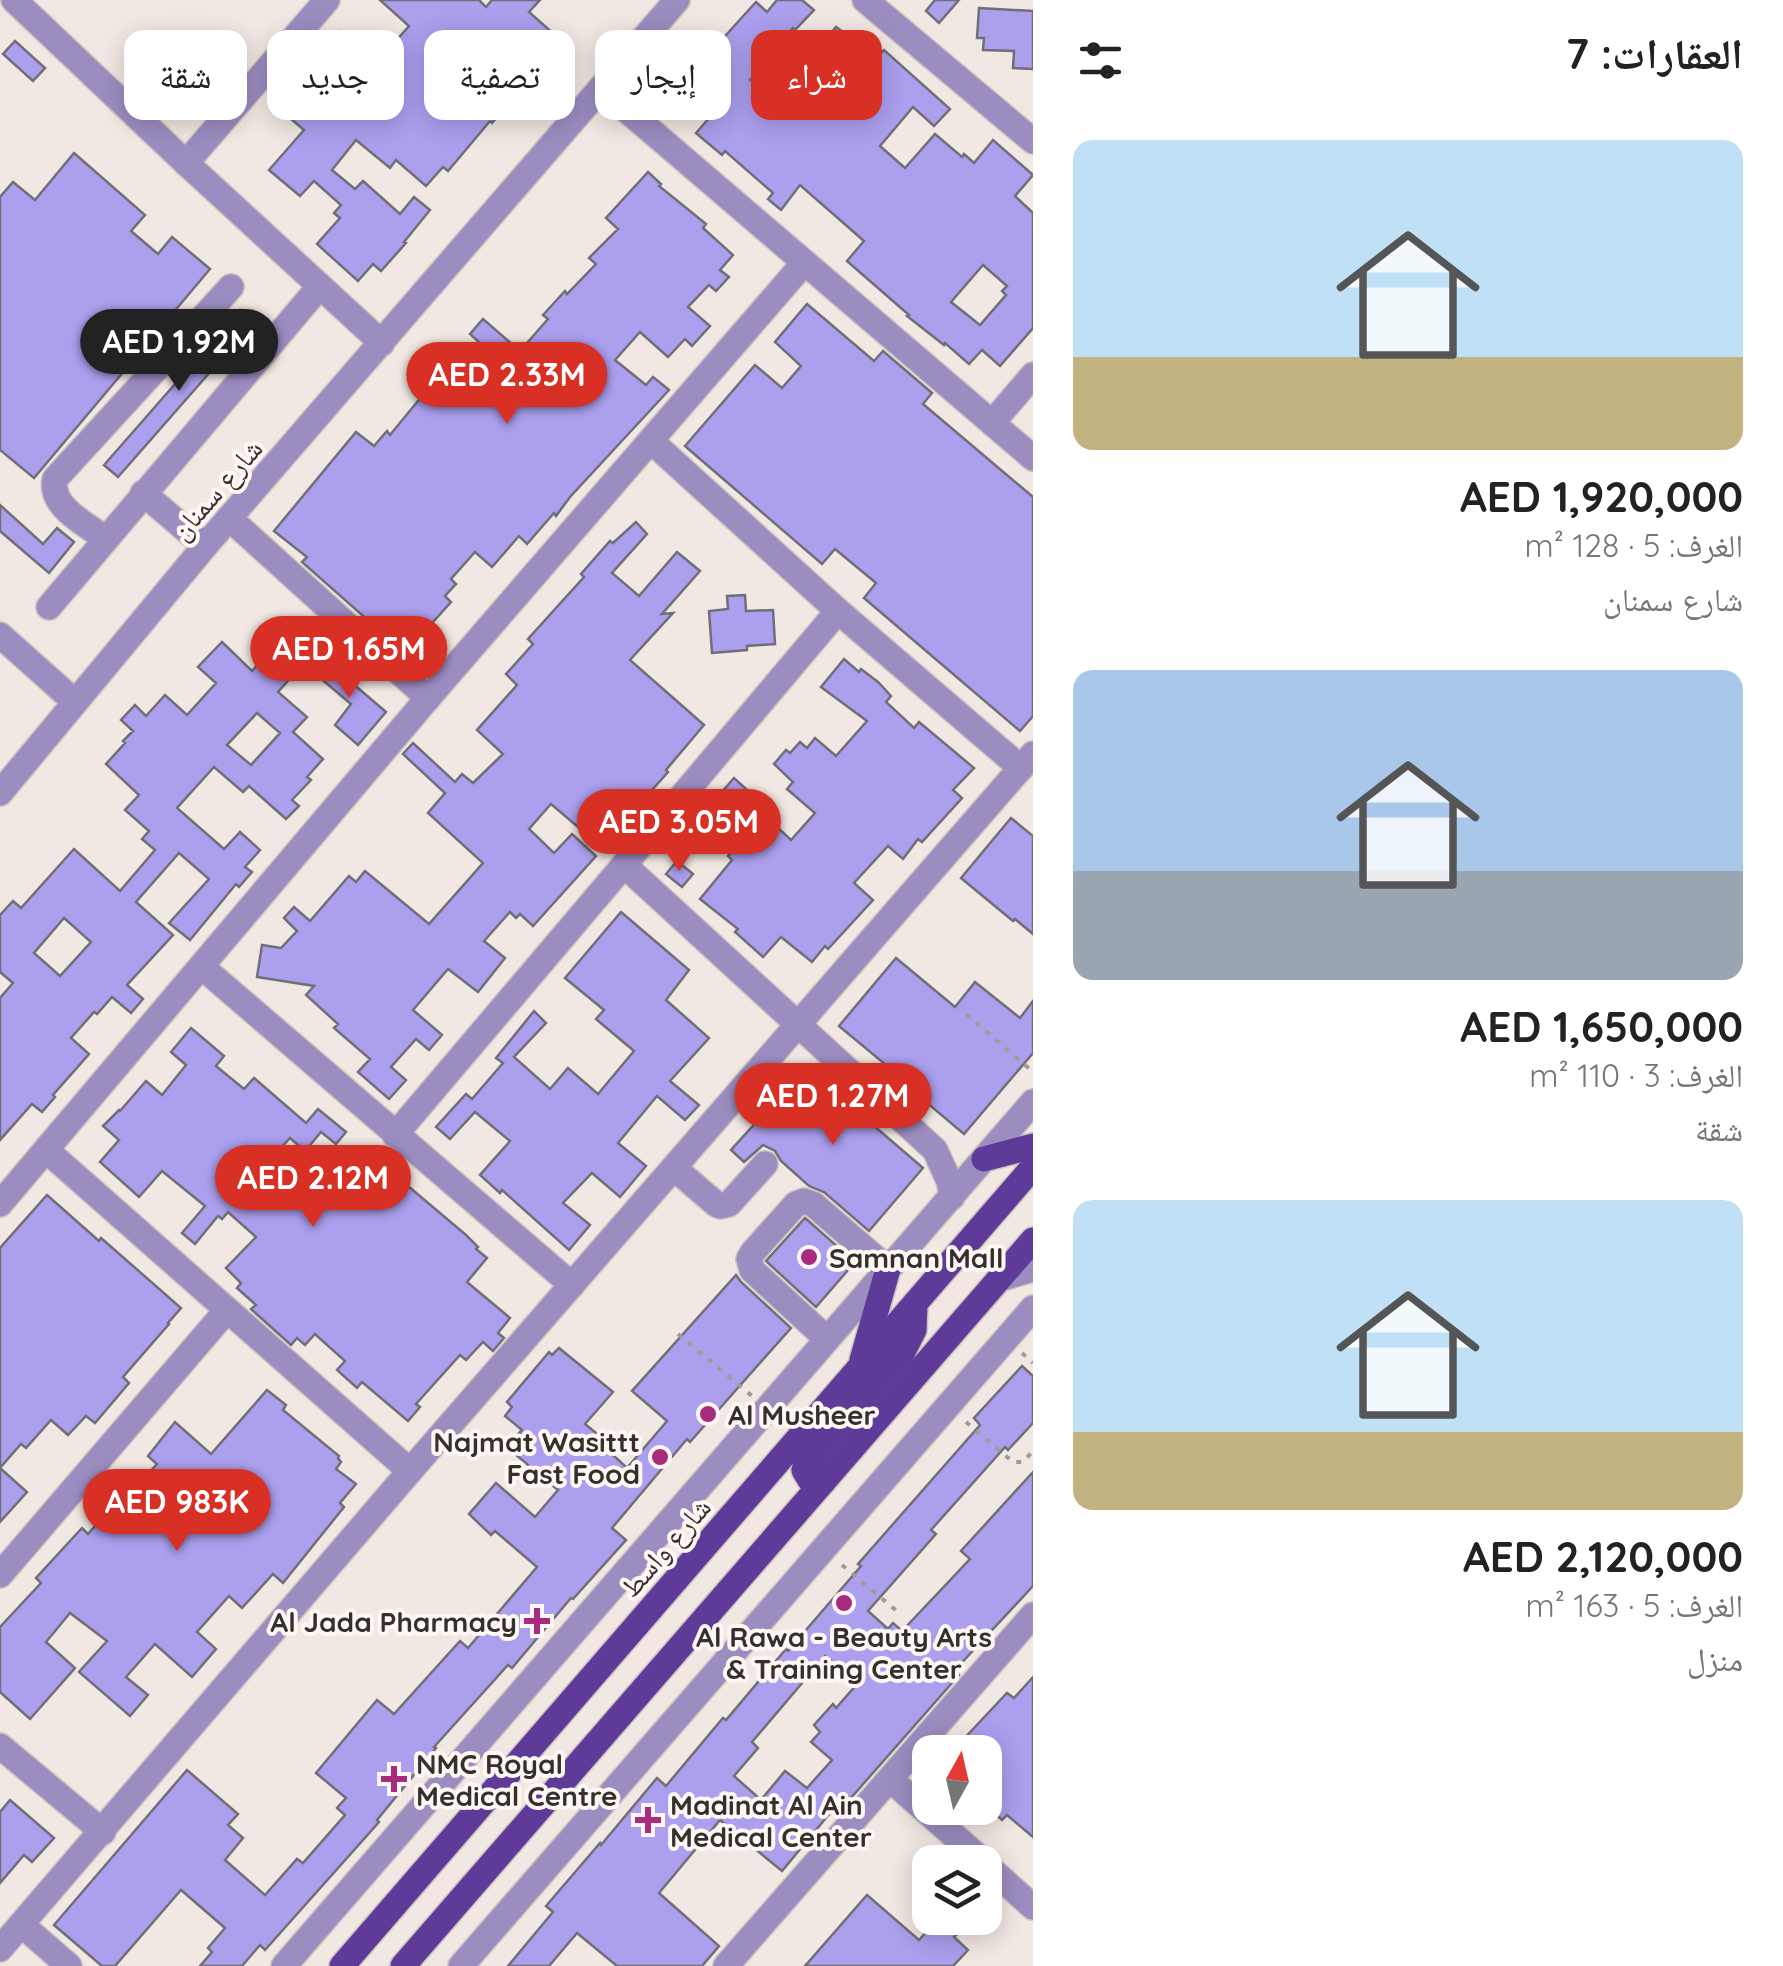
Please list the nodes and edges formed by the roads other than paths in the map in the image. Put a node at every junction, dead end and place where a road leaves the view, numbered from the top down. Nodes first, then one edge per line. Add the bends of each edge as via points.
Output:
1 (14, 0) edge
2 (327, 0) edge
3 (677, 0) edge
4 (866, 0) edge
5 (651, 30) edge
6 (595, 95) edge
7 (638, 120) edge
8 (1033, 141) edge
9 (186, 163) junction
10 (804, 264) junction
11 (231, 286) dead end
12 (320, 286) junction
13 (382, 342) junction
14 (1033, 375) edge
15 (992, 424) junction
16 (651, 441) junction
17 (1033, 458) edge
18 (143, 493) junction
19 (229, 518) junction
20 (105, 538) junction
21 (205, 546) junction
22 (49, 607) dead end
23 (838, 611) junction
24 (0, 635) edge
25 (428, 698) junction
26 (75, 702) junction
27 (1027, 761) edge
28 (0, 792) edge
29 (624, 865) junction
30 (202, 967) junction
31 (799, 1025) junction
32 (1033, 1102) edge
33 (395, 1135) junction
34 (1033, 1146) edge
35 (46, 1150) junction
36 (935, 1150) junction
37 (984, 1159) junction
38 (765, 1164) dead end
39 (1033, 1167) edge
40 (674, 1168) junction
41 (952, 1197) junction
42 (0, 1204) edge
43 (1033, 1240) edge
44 (888, 1269) junction
45 (1033, 1269) edge
46 (999, 1279) junction
47 (572, 1285) junction
48 (915, 1305) junction
49 (1033, 1308) edge
50 (227, 1310) junction
51 (827, 1339) junction
52 (860, 1370) junction
53 (410, 1471) junction
54 (823, 1482) junction
55 (0, 1575) edge
56 (1033, 1615) edge
57 (0, 1746) edge
58 (891, 1780) junction
59 (102, 1832) junction
60 (964, 1845) edge
61 (1002, 1879) edge
62 (1033, 1906) edge
63 (22, 1925) junction
64 (0, 1949) edge
65 (69, 1966) edge
66 (284, 1966) edge
67 (342, 1966) edge
68 (403, 1966) edge
69 (460, 1966) edge
70 (726, 1966) edge

1 - 9 street
2 - 9 street
3 - 5 street, شارع سمنان
4 - 8 street
6 - 13 street, شارع سمنان
7 - 10 street
9 - 12 street
10 - 15 street
10 - 16 street
11 - 20 street via 55,479 55,498
12 - 13 street
12 - 18 street
13 - 19 street, شارع سمنان
14 - 15 street
15 - 17 street
16 - 23 street
16 - 25 street
18 - 20 street
18 - 21 street
19 - 21 street, شارع سمنان
19 - 25 street
20 - 22 street
21 - 26 street, شارع سمنان
23 - 27 street
23 - 29 street
24 - 26 street
25 - 30 street
26 - 28 street, شارع سمنان
27 - 31 street
29 - 31 street
29 - 33 street
30 - 33 street
30 - 35 street
31 - 36 street
31 - 40 street
32 - 37 street
33 - 47 street
34 - 37 main road
35 - 42 street
35 - 50 street
36 - 37 street
36 - 41 street
37 - 41 street
38 - 40 street via 725,1206
39 - 48 main road, شارع واسط
40 - 47 street
41 - 44 street
43 - 46 main road
44 - 51 street
44 - 51 street via 804,1201 753,1252 752,1270
44 - 52 main road
45 - 46 street
46 - 54 main road
47 - 53 street
48 - 52 main road, شارع واسط
48 - 54 main road via 914,1330 903,1352 806,1464 810,1480
49 - 69 street
50 - 53 street
50 - 55 street
51 - 66 street
52 - 67 main road, شارع واسط
53 - 59 street
54 - 68 main road
56 - 58 street
57 - 59 street
58 - 60 street
58 - 70 street
59 - 63 street
61 - 62 street
63 - 64 street
63 - 65 street

